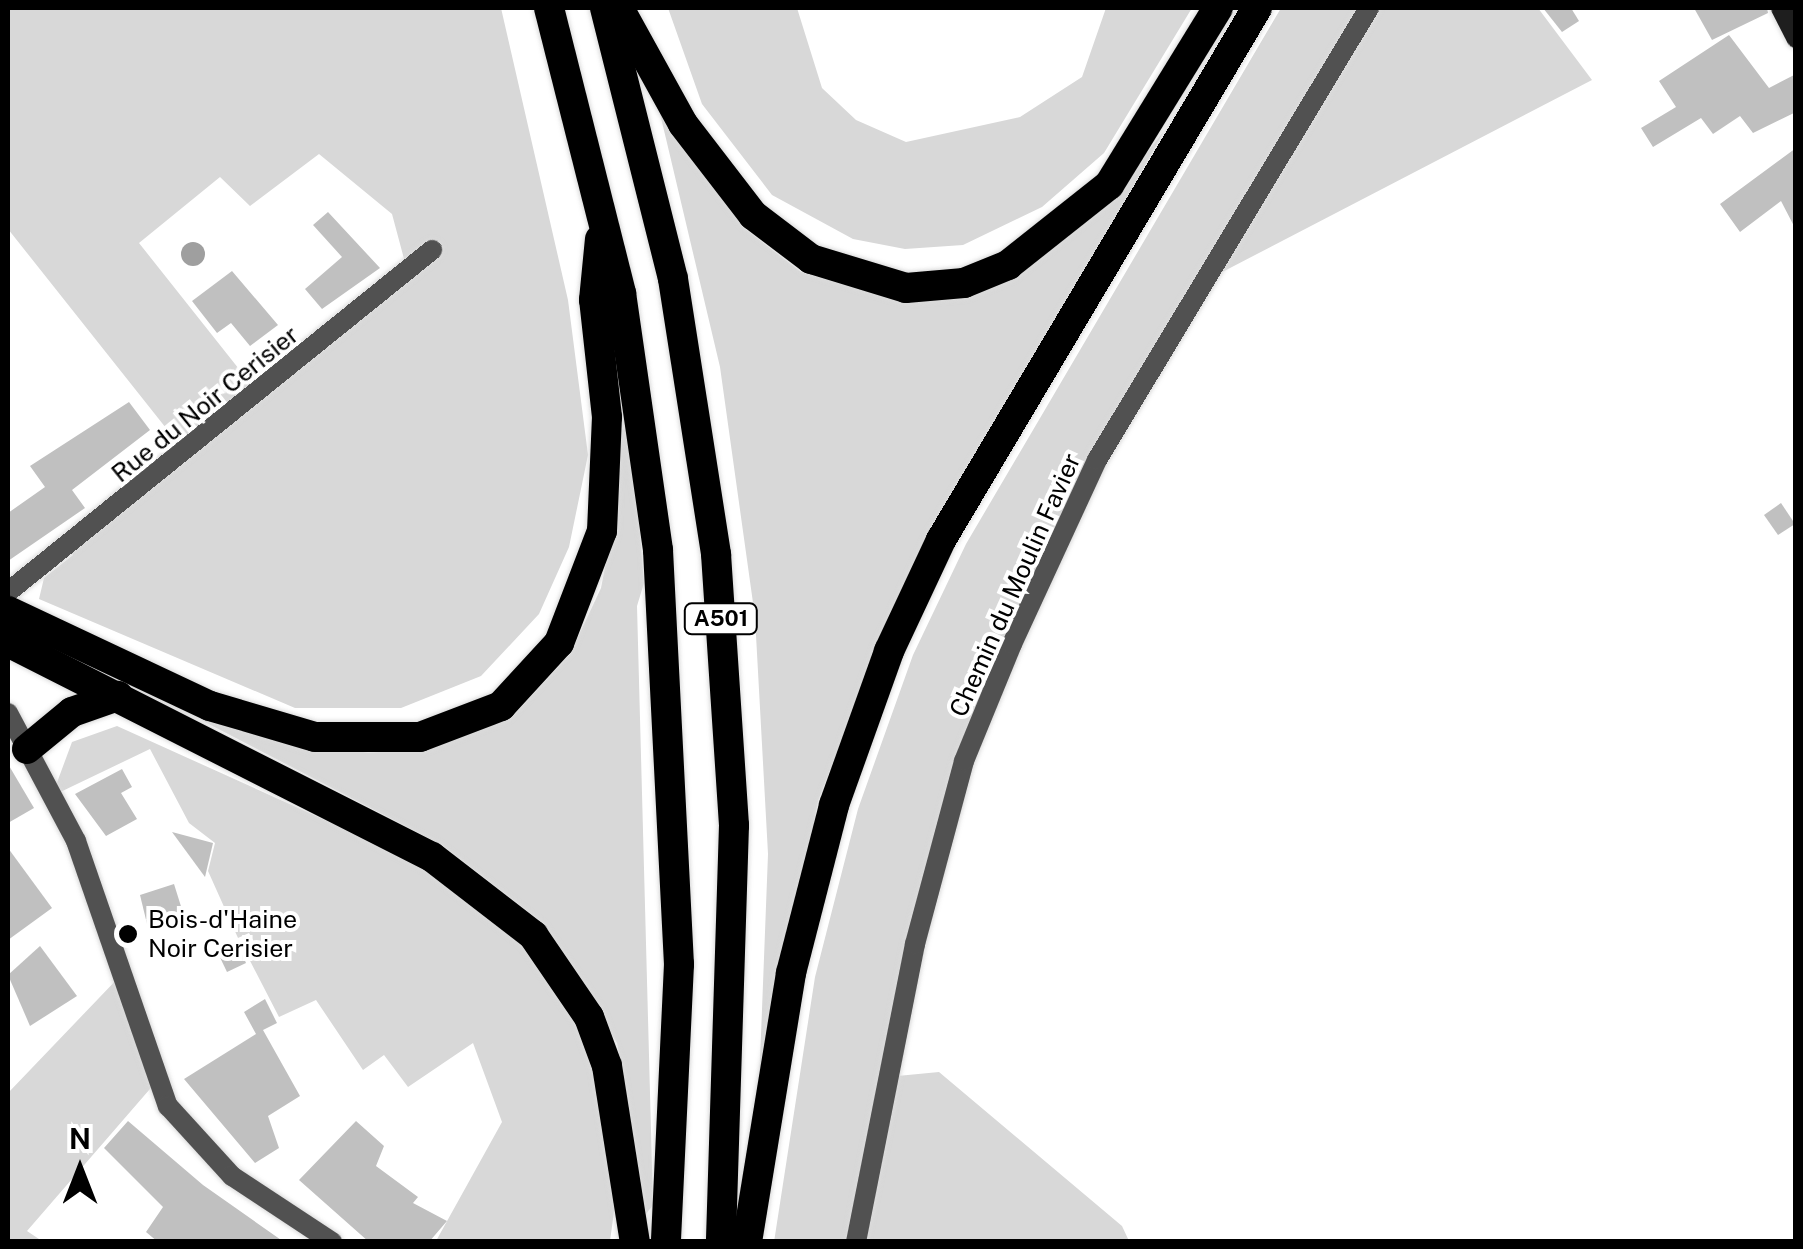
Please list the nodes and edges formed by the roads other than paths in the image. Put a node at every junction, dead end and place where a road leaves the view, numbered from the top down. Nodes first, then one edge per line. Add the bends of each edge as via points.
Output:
1 (549, 8) edge
2 (606, 8) edge
3 (620, 8) edge
4 (1218, 8) edge
5 (1257, 8) edge
6 (1368, 8) edge
7 (1781, 8) edge
8 (1796, 38) edge
9 (603, 216) junction
10 (432, 250) dead end
11 (8, 592) edge
12 (8, 611) edge
13 (8, 642) edge
14 (118, 696) junction
15 (8, 714) edge
16 (27, 749) junction
17 (332, 1242) edge
18 (635, 1242) edge
19 (666, 1242) edge
20 (721, 1242) edge
21 (748, 1242) edge
22 (856, 1242) edge

1 - 9 highway, A501
2 - 20 highway, A501 via 674,279 716,554 734,826
3 - 4 highway via 693,140 753,215 810,259 906,288 964,283 1008,265 1110,185
5 - 21 highway via 942,540 888,651 834,806 791,973
6 - 22 street, Chemin du Moulin Favier via 1097,460 1012,644 964,761 914,944
7 - 8 street
9 - 12 highway via 594,300 607,418 602,530 558,643 500,706 420,737 314,737 210,706
9 - 19 highway, A501 via 642,418 671,689 679,964
10 - 11 street, Rue du Noir Cerisier
13 - 14 highway
14 - 16 highway via 72,712
14 - 18 highway via 432,857 534,935 590,1017 607,1066
15 - 16 street
16 - 17 street via 76,841 168,1106 232,1176

